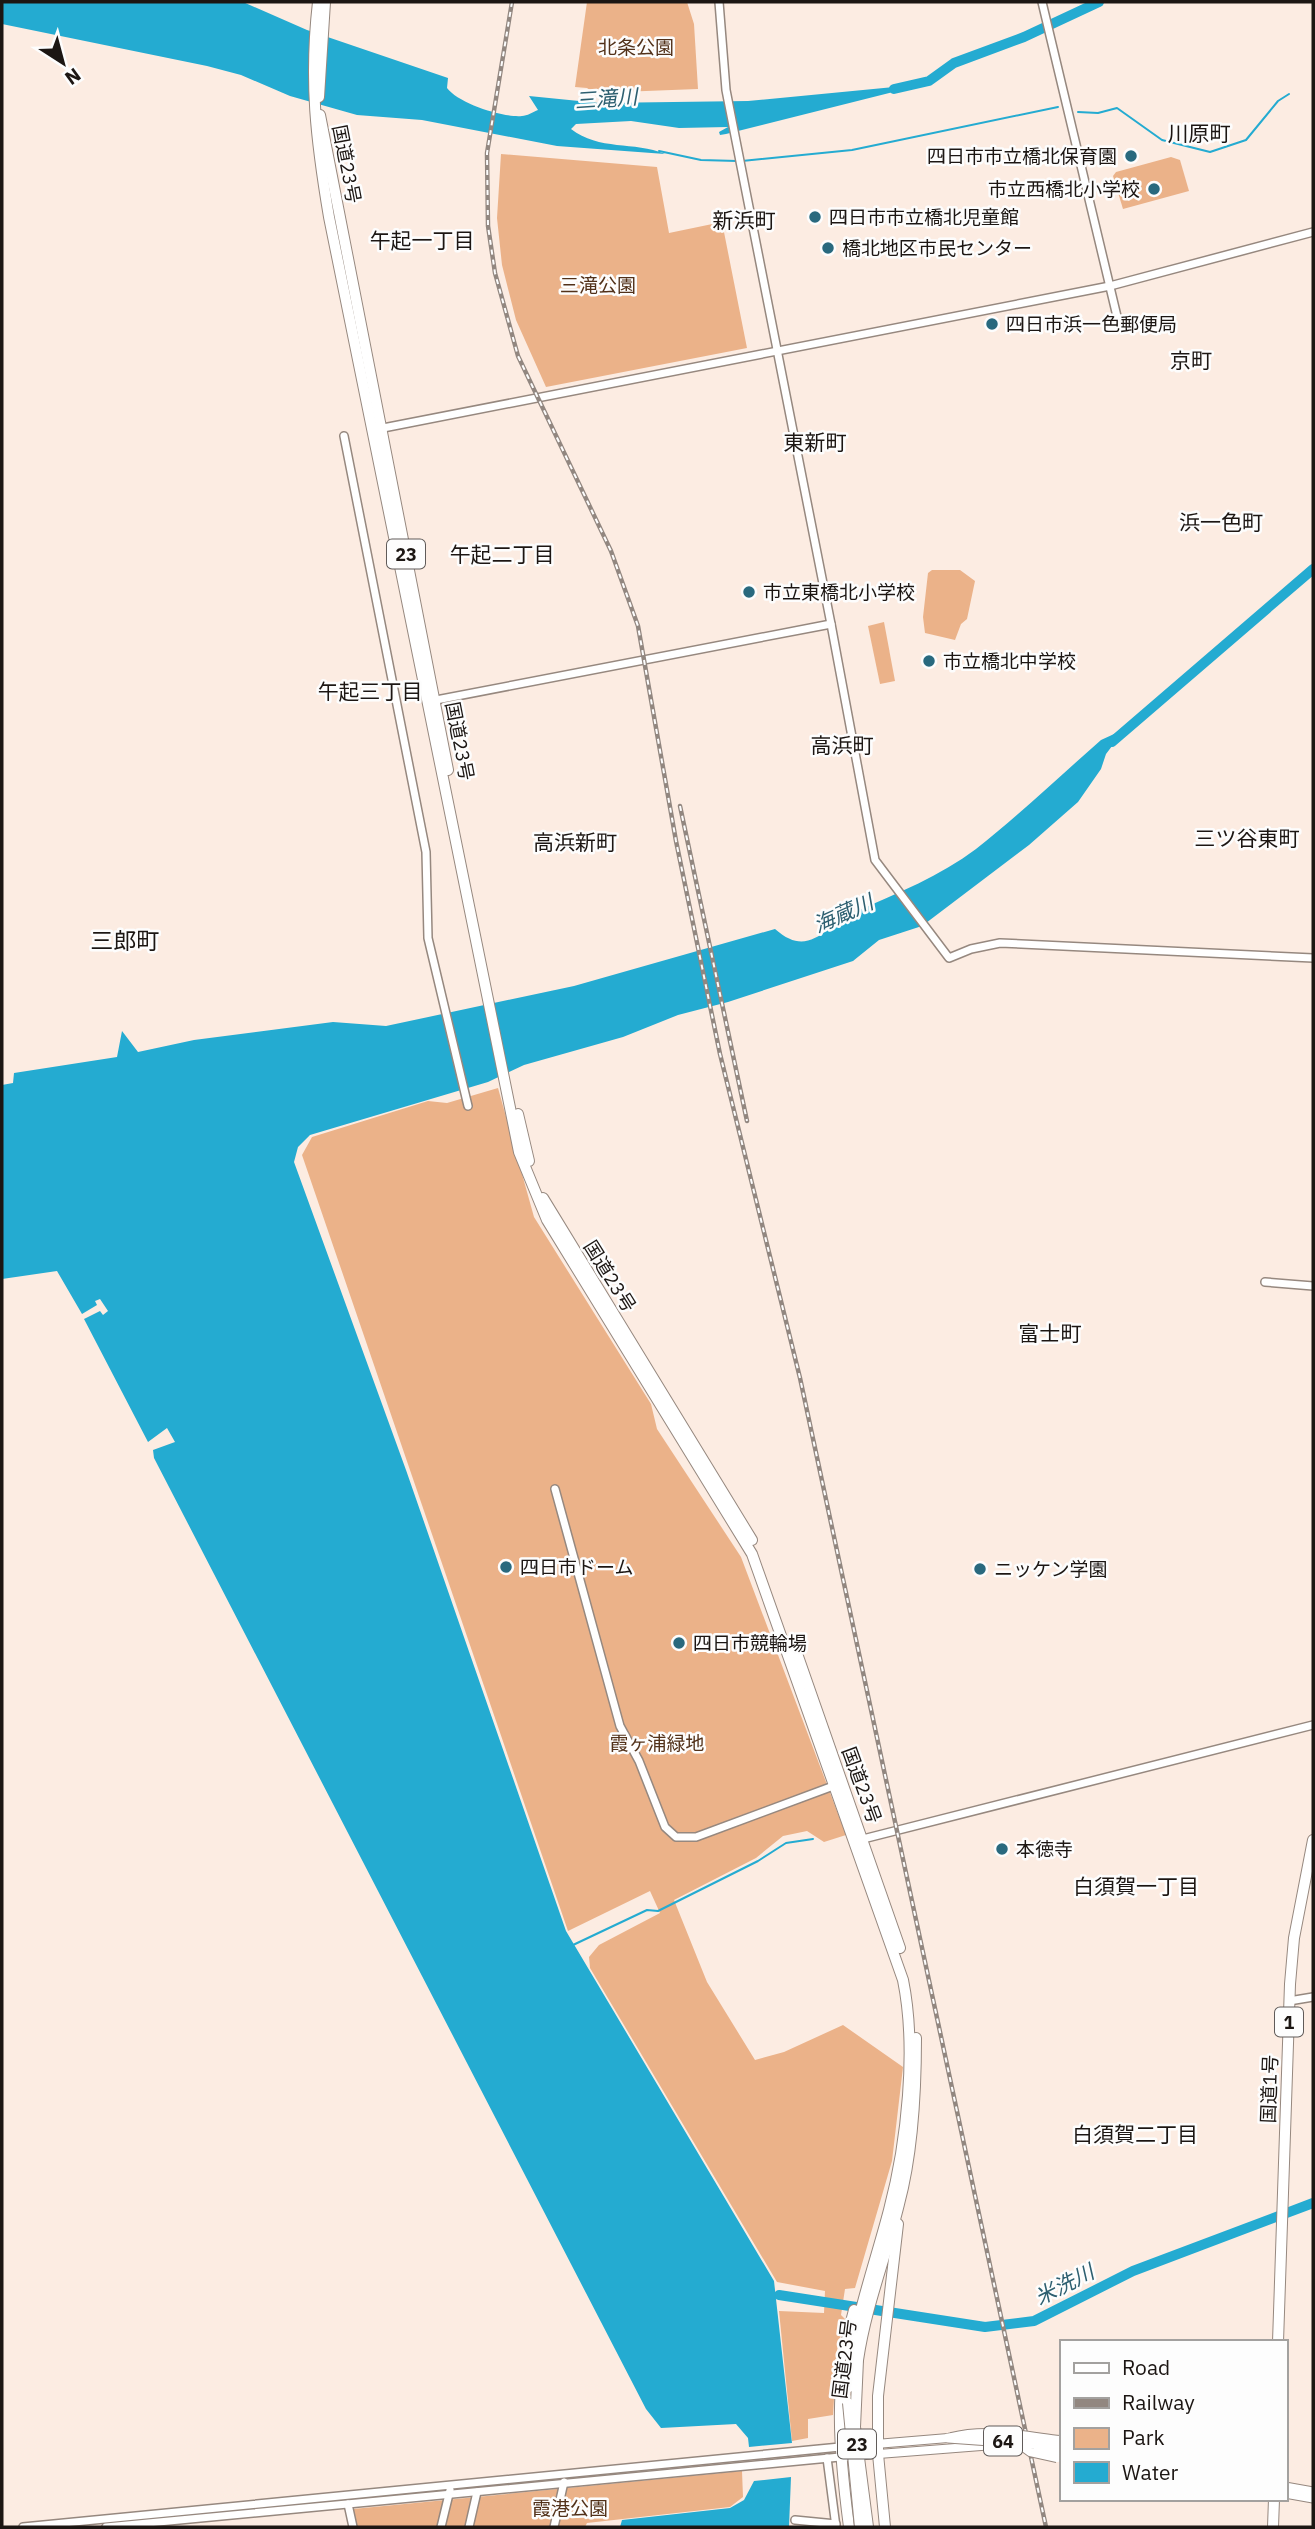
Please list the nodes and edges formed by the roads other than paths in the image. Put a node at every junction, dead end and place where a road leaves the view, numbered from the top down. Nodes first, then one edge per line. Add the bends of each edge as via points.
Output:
1 (318, 2) edge
2 (325, 2) edge
3 (719, 2) edge
4 (1042, 2) edge
5 (319, 27) junction
6 (1313, 232) edge
7 (1110, 286) junction
8 (1120, 329) dead end
9 (777, 351) junction
10 (376, 430) junction
11 (344, 436) dead end
12 (831, 624) junction
13 (431, 701) junction
14 (1313, 958) edge
15 (508, 1079) junction
16 (468, 1106) dead end
17 (1265, 1282) dead end
18 (1313, 1286) edge
19 (555, 1489) dead end
20 (1313, 1725) edge
21 (836, 1785) junction
22 (863, 1839) junction
23 (1313, 1840) edge
24 (1313, 1997) edge
25 (1289, 2001) junction
26 (900, 2202) junction
27 (865, 2296) junction
28 (859, 2316) junction
29 (1278, 2340) edge
30 (854, 2360) junction
31 (949, 2442) junction
32 (1023, 2447) joint
33 (878, 2448) junction
34 (1060, 2449) edge
35 (840, 2452) junction
36 (827, 2458) junction
37 (563, 2474) junction
38 (564, 2484) junction
39 (451, 2485) junction
40 (1287, 2485) edge
41 (1313, 2490) edge
42 (477, 2492) junction
43 (449, 2494) junction
44 (1287, 2494) edge
45 (1313, 2499) edge
46 (1274, 2501) edge
47 (348, 2504) junction
48 (796, 2521) dead end
49 (139, 2523) edge
50 (836, 2525) edge
51 (23, 2527) edge
52 (106, 2527) edge
53 (353, 2527) edge
54 (441, 2527) edge
55 (469, 2527) edge
56 (554, 2527) edge
57 (849, 2527) edge
58 (860, 2527) edge
59 (868, 2527) edge
60 (885, 2527) edge
61 (1273, 2527) edge

1 - 5 highway, 国道23号 / 23
2 - 5 highway, 国道23号 / 23
3 - 9 street via 726,90
4 - 7 street
5 - 10 highway, 国道23号 / 23 via 311,81 329,218
6 - 7 street
7 - 8 street
7 - 9 street
9 - 10 street
9 - 12 street
10 - 13 highway, 国道23号 / 23
11 - 16 street via 426,852 426,925
12 - 13 street
12 - 14 street via 873,853 949,958 1000,943
13 - 15 highway, 国道23号 / 23
15 - 21 highway, 国道23号 / 23 via 519,1152 539,1205 752,1554
15 - 22 highway, 国道23号 / 23 via 531,1168 550,1212 757,1550
17 - 18 street
19 - 21 street via 620,1726 670,1834 682,1839 696,1837
20 - 22 street
21 - 27 highway, 国道23号 / 23 via 906,1997 909,2062 898,2163
22 - 26 highway, 国道23号 / 23 via 904,1962 915,2014 916,2076
23 - 25 highway, 国道1号 / 1 via 1294,1938
24 - 25 street
25 - 29 highway, 国道1号 / 1
26 - 27 highway, 国道23号 / 23
26 - 33 highway, 国道23号 via 878,2396
27 - 28 highway, 国道23号 / 23
28 - 30 highway, 国道23号 / 23
28 - 35 highway via 840,2370
30 - 58 highway, 国道23号 / 23, bridge via 848,2428
30 - 59 highway, 国道23号 / 23, bridge via 855,2427
31 - 32 main road, bridge
31 - 33 main road
31 - 34 main road, 64, bridge
32 - 34 main road, 64, bridge
33 - 35 main road
33 - 60 highway, 国道23号
35 - 36 street
35 - 37 street via 795,2452
35 - 57 highway
36 - 38 street
36 - 50 street
37 - 38 street
37 - 39 street
38 - 42 street
38 - 56 street
39 - 42 street
39 - 43 street
39 - 49 street
40 - 41 main road
42 - 43 street
42 - 55 street
43 - 47 street
43 - 54 street
44 - 45 main road
46 - 61 highway
47 - 49 street
47 - 53 street
48 - 50 street
49 - 51 street
49 - 52 street

